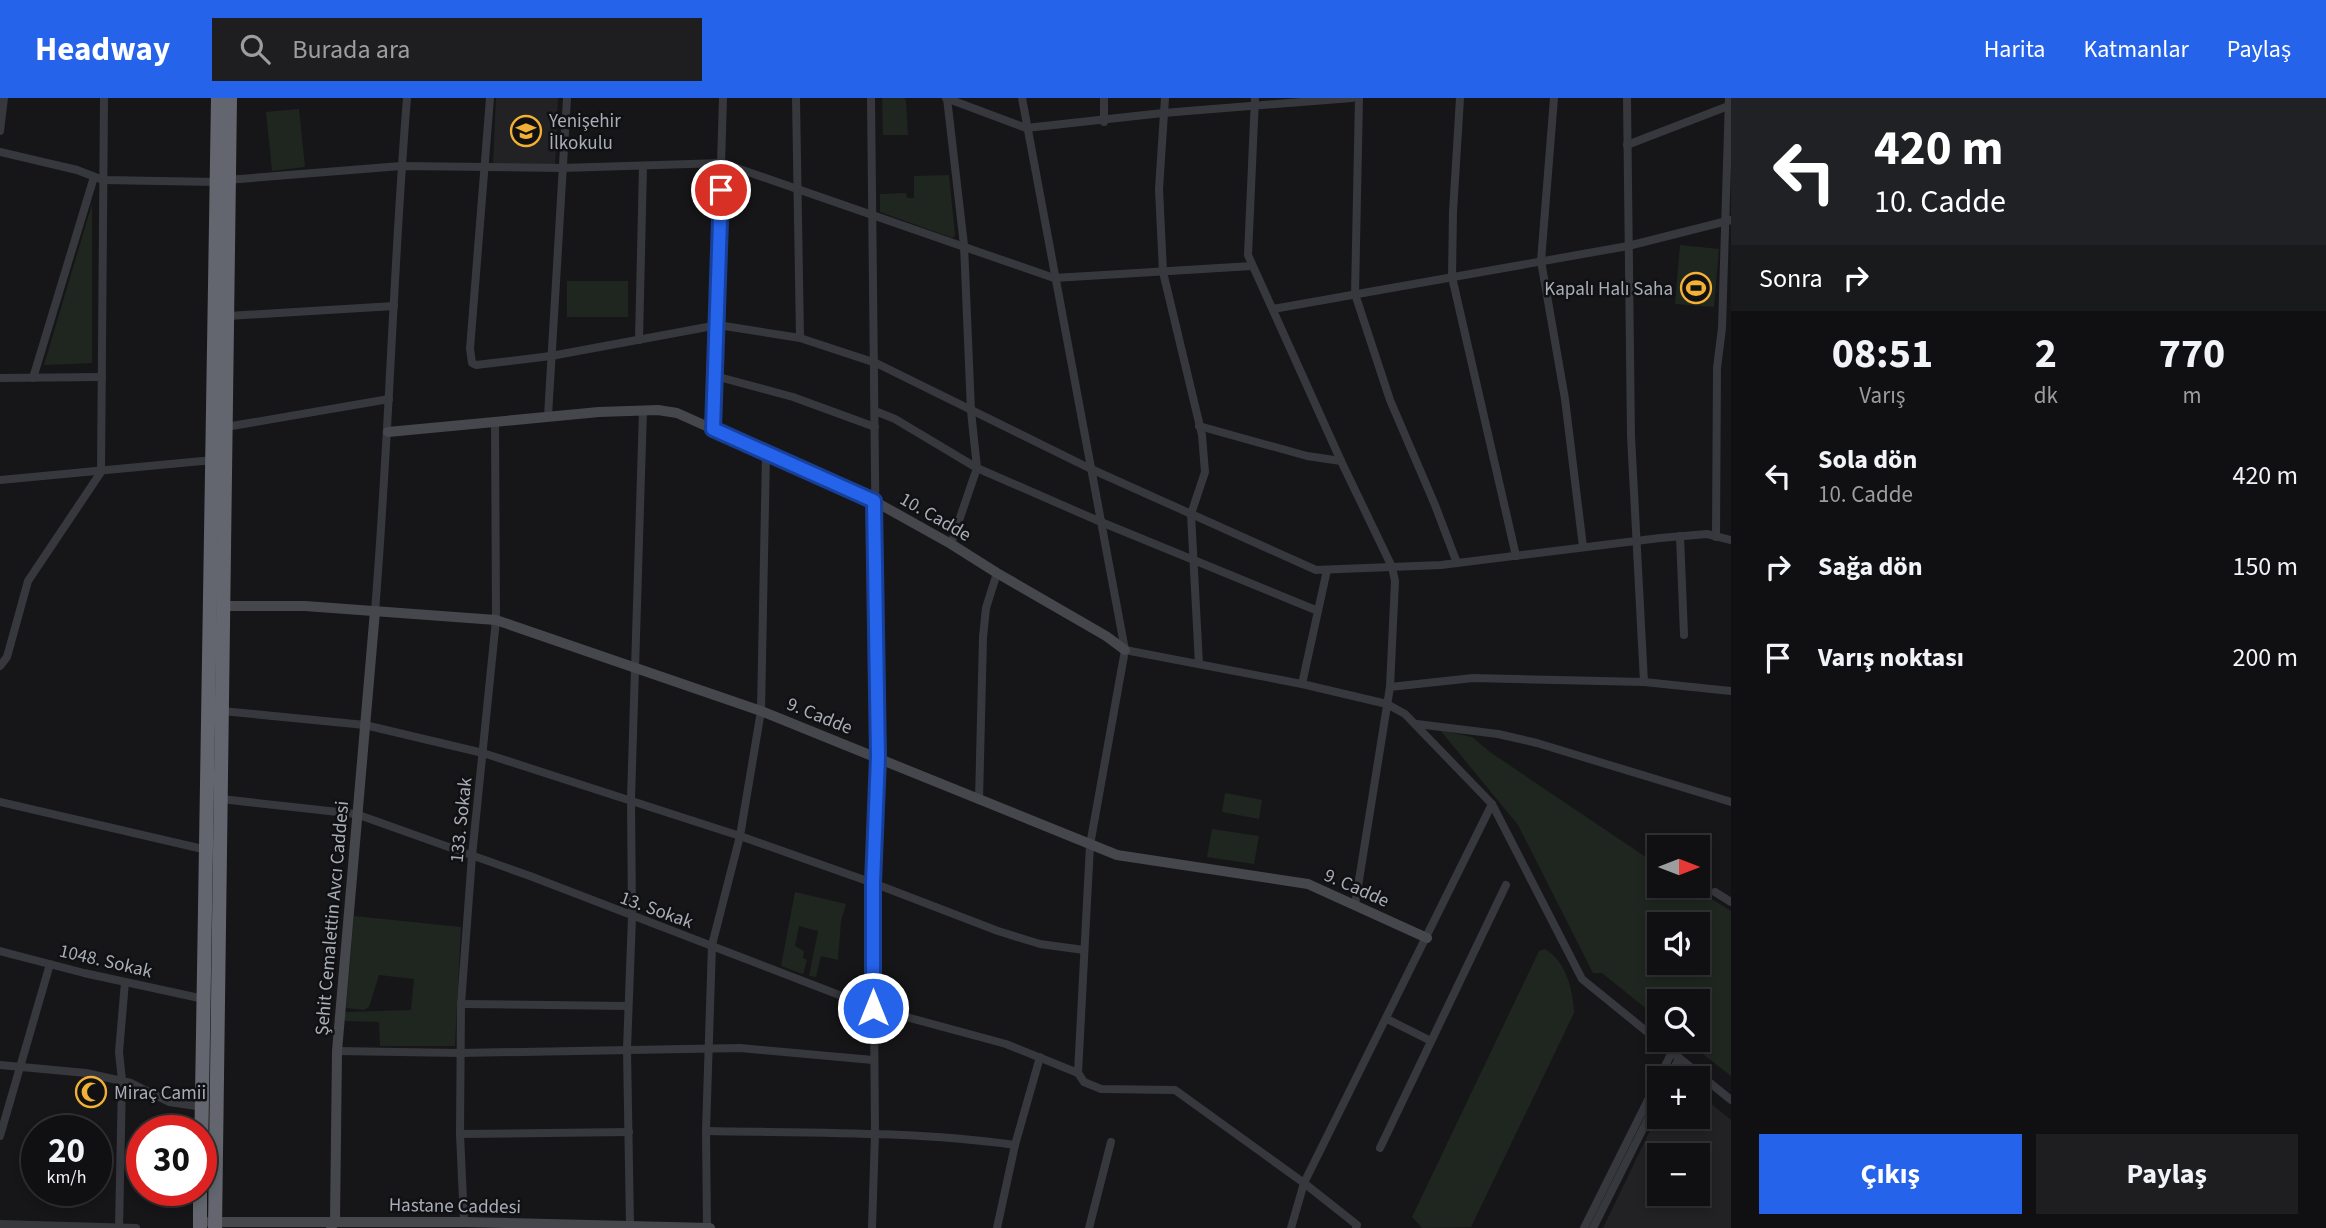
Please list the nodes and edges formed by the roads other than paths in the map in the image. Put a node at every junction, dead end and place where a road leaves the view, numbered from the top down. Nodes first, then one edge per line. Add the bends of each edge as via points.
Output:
1 (5, 98) edge
2 (104, 98) edge
3 (218, 98) edge
4 (230, 98) edge
5 (407, 98) edge
6 (490, 98) edge
7 (567, 98) edge
8 (723, 98) edge
9 (796, 98) edge
10 (871, 98) edge
11 (946, 98) edge
12 (1022, 98) edge
13 (1104, 98) edge
14 (1165, 98) edge
15 (1352, 98) edge
16 (1359, 98) edge
17 (1460, 98) edge
18 (1554, 98) edge
19 (1627, 98) edge
20 (1255, 102) edge
21 (1730, 103) edge
22 (1163, 113) junction
23 (1104, 121) junction
24 (1026, 128) junction
25 (0, 131) edge
26 (1627, 145) junction
27 (0, 152) edge
28 (722, 163) junction
29 (401, 166) junction
30 (643, 166) junction
31 (484, 167) junction
32 (562, 169) junction
33 (99, 178) junction
34 (222, 181) junction
35 (798, 188) junction
36 (872, 215) junction
37 (1729, 220) edge
38 (964, 245) junction
39 (1628, 246) junction
40 (1541, 261) junction
41 (1252, 267) junction
42 (1163, 272) junction
43 (1452, 277) junction
44 (1054, 278) junction
45 (1355, 294) junction
46 (394, 306) junction
47 (1273, 309) junction
48 (228, 316) junction
49 (718, 325) junction
50 (800, 338) junction
51 (639, 340) junction
52 (551, 356) junction
53 (876, 363) junction
54 (716, 376) junction
55 (102, 377) junction
56 (0, 378) edge
57 (33, 378) junction
58 (389, 399) junction
59 (643, 410) junction
60 (875, 411) junction
61 (971, 411) junction
62 (548, 416) junction
63 (495, 422) junction
64 (1199, 426) junction
65 (226, 427) junction
66 (875, 427) junction
67 (713, 429) junction
68 (388, 432) junction
69 (766, 454) junction
70 (214, 460) junction
71 (1341, 461) junction
72 (976, 468) junction
73 (1091, 469) junction
74 (101, 472) junction
75 (0, 480) edge
76 (874, 501) junction
77 (1191, 514) junction
78 (1101, 522) junction
79 (1680, 536) junction
80 (1716, 537) junction
81 (1638, 540) junction
82 (1731, 540) edge
83 (951, 544) junction
84 (1583, 547) junction
85 (1516, 556) junction
86 (1194, 560) junction
87 (1457, 563) junction
88 (1392, 567) junction
89 (1327, 570) junction
90 (997, 573) junction
91 (224, 606) junction
92 (375, 611) junction
93 (1318, 611) junction
94 (496, 620) junction
95 (1685, 635) dead end
96 (1125, 650) junction
97 (1199, 664) junction
98 (0, 666) edge
99 (636, 667) junction
100 (1644, 682) junction
101 (1302, 684) junction
102 (1390, 687) junction
103 (1731, 691) edge
104 (1387, 704) junction
105 (222, 711) junction
106 (761, 711) junction
107 (1417, 724) junction
108 (365, 725) junction
109 (483, 753) junction
110 (878, 757) junction
111 (221, 799) junction
112 (631, 799) junction
113 (979, 800) junction
114 (0, 802) edge
115 (1731, 803) edge
116 (1492, 804) junction
117 (356, 814) junction
118 (740, 836) junction
119 (1090, 845) junction
120 (207, 850) junction
121 (472, 856) junction
122 (873, 883) junction
123 (1506, 885) dead end
124 (1715, 892) dead end
125 (1731, 902) edge
126 (1355, 905) junction
127 (632, 917) junction
128 (1427, 938) junction
129 (712, 945) junction
130 (1084, 950) junction
131 (0, 951) edge
132 (50, 964) junction
133 (125, 982) junction
134 (204, 999) junction
135 (461, 1004) junction
136 (628, 1006) junction
137 (873, 1008) junction
138 (1387, 1019) junction
139 (1431, 1041) junction
140 (626, 1049) junction
141 (709, 1049) junction
142 (338, 1051) junction
143 (460, 1053) junction
144 (1675, 1055) junction
145 (1040, 1057) junction
146 (873, 1060) junction
147 (0, 1065) edge
148 (18, 1066) junction
149 (1672, 1066) edge
150 (1078, 1073) junction
151 (122, 1082) junction
152 (1731, 1100) edge
153 (202, 1107) junction
154 (202, 1115) edge
155 (1647, 1121) edge
156 (706, 1131) junction
157 (629, 1132) junction
158 (460, 1134) junction
159 (875, 1134) junction
160 (0, 1136) edge
161 (1111, 1142) dead end
162 (1015, 1145) junction
163 (1380, 1148) dead end
164 (1304, 1183) junction
165 (204, 1206) edge
166 (464, 1222) junction
167 (0, 1224) edge
168 (207, 1225) edge
169 (333, 1225) edge
170 (631, 1226) junction
171 (119, 1228) edge
172 (136, 1228) edge
173 (709, 1228) edge
174 (872, 1228) edge
175 (997, 1228) edge
176 (1089, 1228) edge
177 (1291, 1228) edge
178 (1356, 1228) edge
179 (1584, 1228) edge
180 (1593, 1228) edge

1 - 25 street
2 - 33 street
3 - 34 highway
4 - 34 highway
5 - 29 street
6 - 31 street
7 - 32 street
8 - 28 street
9 - 35 street
10 - 36 street
11 - 24 street
11 - 38 street
12 - 24 street
13 - 23 street
14 - 22 street
15 - 20 street
16 - 45 street
17 - 43 street
18 - 40 street
19 - 26 street
20 - 22 street
20 - 41 street via 1248,255
21 - 26 street
21 - 37 street
22 - 23 street
22 - 42 street via 1159,189
23 - 24 street
24 - 44 street
26 - 39 street
27 - 33 street
28 - 30 street
28 - 35 street
28 - 49 street
29 - 31 street
29 - 34 street
29 - 46 street
30 - 32 street
30 - 51 street
31 - 32 street
31 - 52 street via 472,363
32 - 52 street
33 - 34 street
33 - 55 street
33 - 57 street
34 - 48 highway
34 - 70 highway
35 - 36 street
35 - 50 street
36 - 38 street
36 - 53 street
37 - 39 street
37 - 80 street via 1717,368
38 - 44 street
38 - 61 street
39 - 40 street
39 - 81 street
40 - 43 street
40 - 84 street via 1565,398
41 - 42 street
41 - 47 street
42 - 44 street
42 - 64 street
43 - 45 street
43 - 85 street
44 - 73 street
45 - 47 street
45 - 87 street via 1390,400
46 - 48 street
46 - 58 street
47 - 71 street
48 - 65 highway
49 - 50 street
49 - 51 street
49 - 54 street
50 - 53 street
51 - 52 street
52 - 62 street
53 - 60 street
53 - 61 street
54 - 66 street via 793,397
54 - 67 street
55 - 57 street
55 - 74 street
56 - 57 street
58 - 65 street
58 - 68 street
59 - 62 street, 10. Cadde
59 - 67 street, 10. Cadde via 677,413
59 - 99 street
60 - 66 street
60 - 72 street
61 - 72 street
61 - 73 street
62 - 63 street, 10. Cadde
63 - 68 street, 10. Cadde
63 - 94 street, 133. Sokak
64 - 71 street
64 - 77 street via 1205,472
65 - 91 highway
66 - 76 street
67 - 69 street, 10. Cadde
68 - 92 street
69 - 76 street, 10. Cadde
69 - 106 street
70 - 74 street
70 - 120 highway
71 - 88 street
72 - 78 street
72 - 83 street
73 - 77 street
73 - 78 street
74 - 75 street
74 - 98 street via 28,581 7,657
76 - 83 street, 10. Cadde
76 - 110 street
77 - 86 street
77 - 89 street via 1316,570
78 - 86 street
78 - 96 street
79 - 80 street
79 - 81 street
79 - 95 street
80 - 82 street
81 - 84 street
81 - 100 street
83 - 90 street, 10. Cadde
84 - 85 street
85 - 87 street
86 - 93 street
86 - 97 street
87 - 88 street
88 - 89 street
88 - 102 street
89 - 93 street
90 - 96 street, 10. Cadde
90 - 113 street via 983,638
91 - 92 street, 9. Cadde
91 - 105 highway
92 - 94 street, 9. Cadde
92 - 108 street, Şehit Cemalettin Avcı Caddesi
93 - 101 street
94 - 99 street, 9. Cadde
94 - 109 street, 133. Sokak
96 - 97 street
96 - 119 street
97 - 101 street
99 - 106 street, 9. Cadde
99 - 112 street
100 - 102 street via 1473,678
100 - 103 street
101 - 104 street
102 - 104 street
104 - 107 street
104 - 126 street
105 - 108 street
105 - 111 highway
106 - 110 street, 9. Cadde
106 - 118 street
107 - 115 street via 1537,743
107 - 116 street
108 - 109 street
108 - 117 street, Şehit Cemalettin Avcı Caddesi
109 - 112 street
109 - 121 street, 133. Sokak
110 - 113 street, 9. Cadde
110 - 122 street
111 - 117 street, 13. Sokak
111 - 168 highway
112 - 118 street
112 - 127 street
113 - 119 street, 9. Cadde
114 - 120 street
116 - 128 street
116 - 144 street via 1582,979
117 - 121 street, 13. Sokak
117 - 142 street, Şehit Cemalettin Avcı Caddesi
118 - 122 street
118 - 129 street
119 - 126 street, 9. Cadde via 1117,855 1308,884
119 - 130 street
120 - 134 highway
121 - 127 street, 13. Sokak
121 - 135 street, 133. Sokak
122 - 130 street via 998,931 1040,944
122 - 137 street
123 - 139 street
124 - 125 street
126 - 128 street, 9. Cadde
127 - 129 street, 13. Sokak
127 - 136 street
128 - 138 street
129 - 137 street, 13. Sokak
129 - 141 street
130 - 150 street
131 - 132 street, 1048. Sokak
132 - 133 street, 1048. Sokak
132 - 148 street
133 - 134 street, 1048. Sokak
133 - 151 street via 119,1052
134 - 153 highway
135 - 136 street
135 - 143 street, 133. Sokak
136 - 140 street
137 - 145 street, 13. Sokak
137 - 146 street
138 - 139 street
138 - 164 street
139 - 163 street
140 - 141 street
140 - 143 street
140 - 157 street
141 - 146 street
141 - 156 street
142 - 143 street
142 - 169 street, Şehit Cemalettin Avcı Caddesi
143 - 158 street, 133. Sokak
144 - 149 street
144 - 152 street
144 - 179 street
145 - 150 street, 13. Sokak
145 - 162 street
146 - 159 street
147 - 148 street
148 - 151 street
148 - 160 street
150 - 164 street, 13. Sokak via 1084,1082 1101,1089 1175,1090
151 - 153 street via 169,1102
151 - 171 street
153 - 154 highway
155 - 180 street
156 - 159 street
156 - 173 street
157 - 158 street
157 - 170 street
158 - 166 street, 133. Sokak
159 - 162 street
159 - 174 street
161 - 176 street
162 - 175 street
164 - 177 street
164 - 178 street, 13. Sokak
165 - 168 highway
166 - 169 street, Hastane Caddesi
166 - 170 street, Hastane Caddesi
167 - 171 street
168 - 169 street, Hastane Caddesi
170 - 173 street, Hastane Caddesi
171 - 172 street

